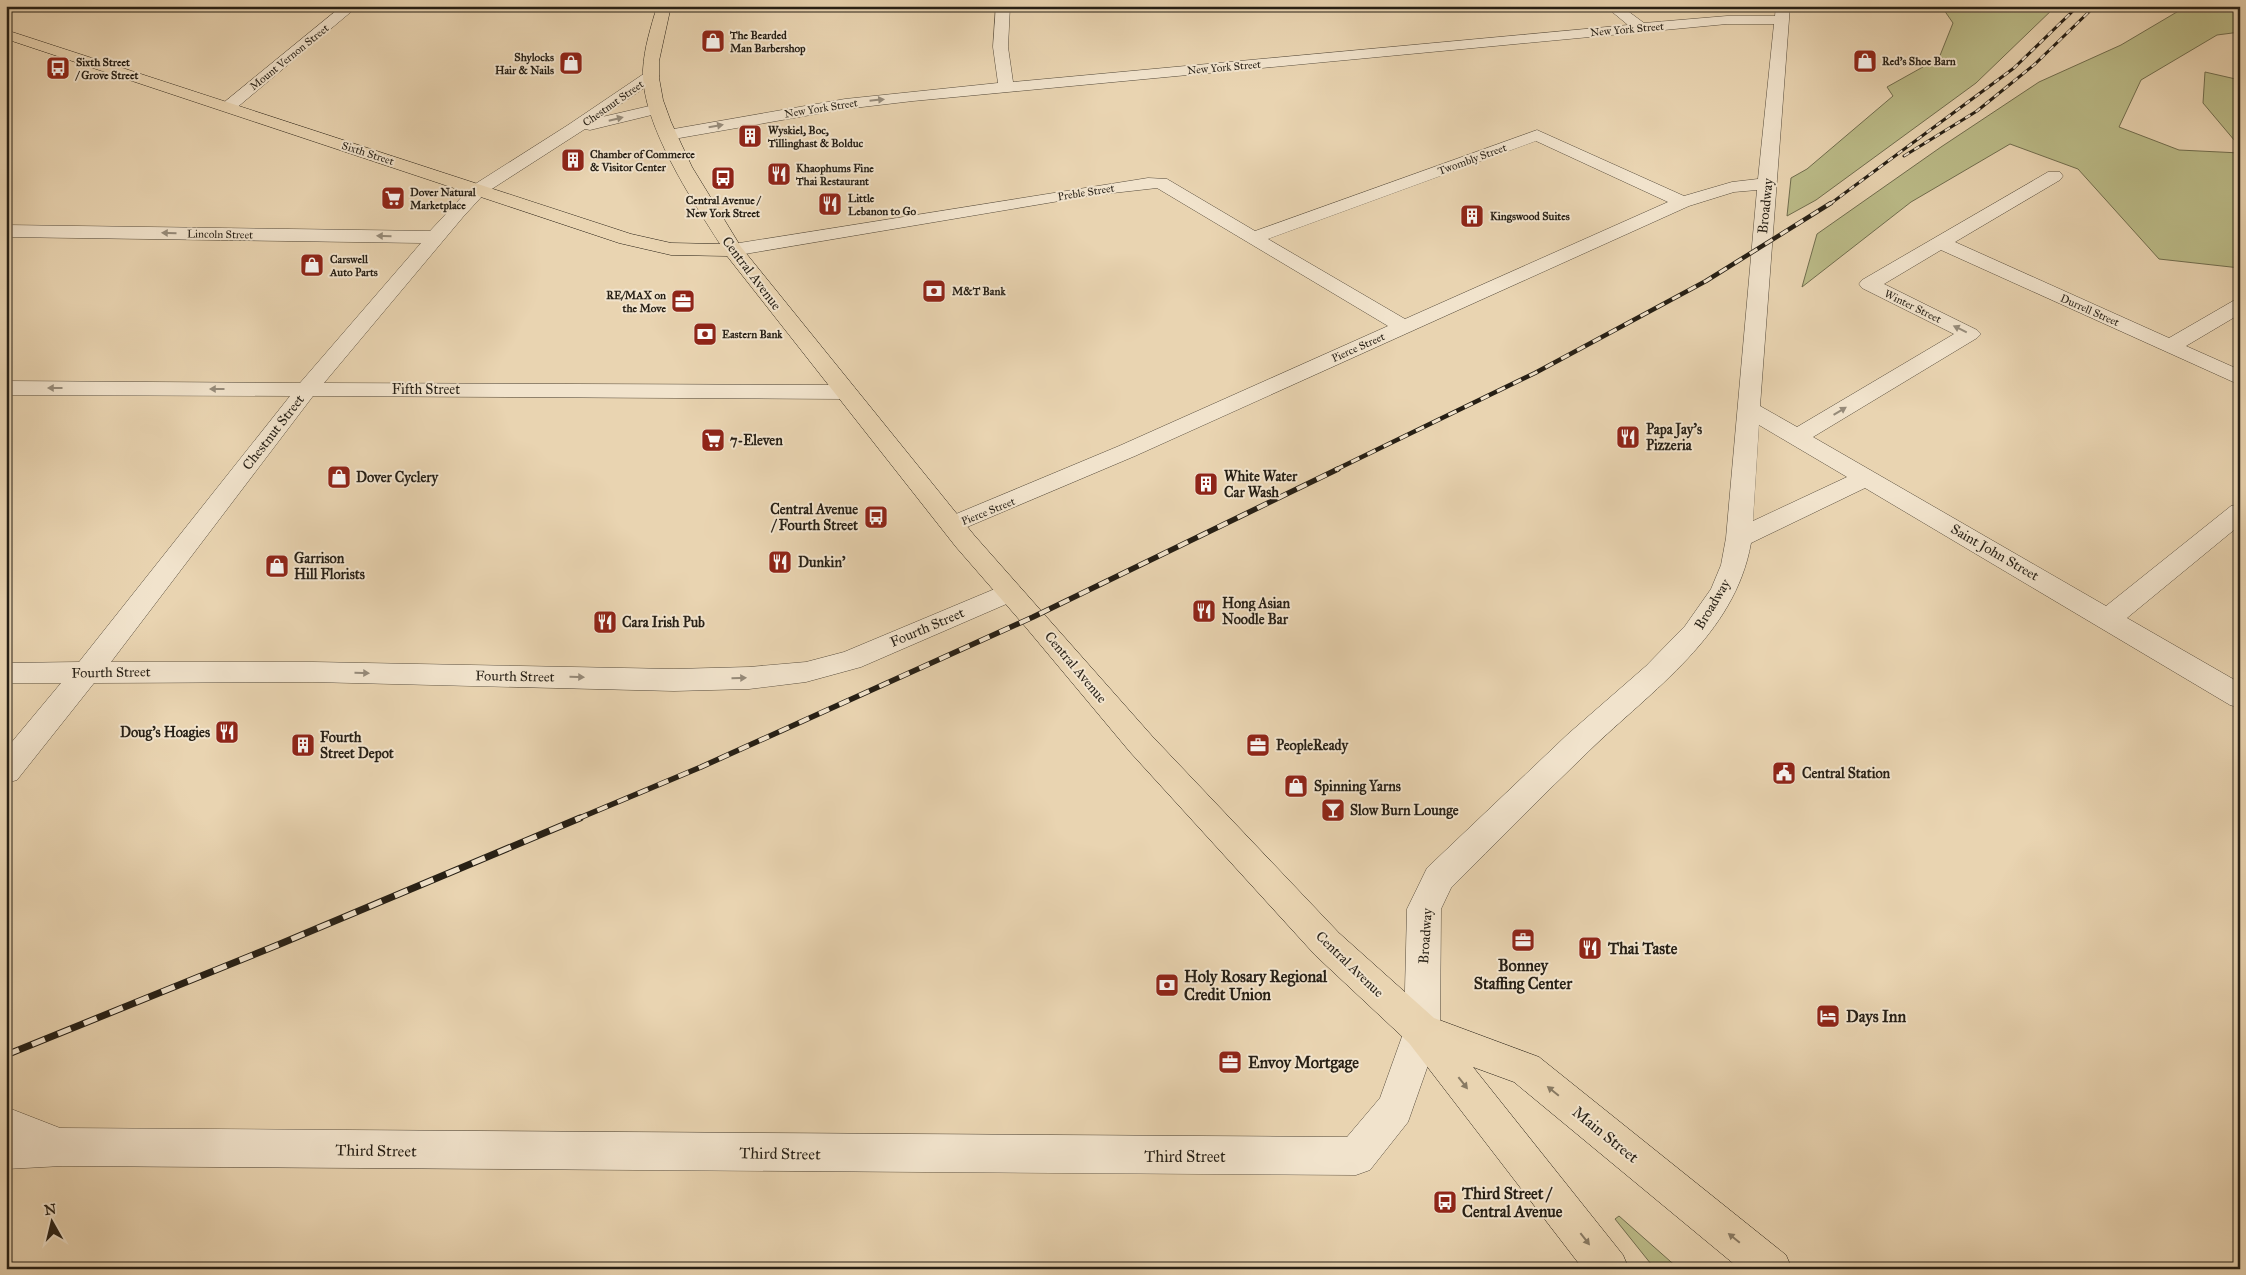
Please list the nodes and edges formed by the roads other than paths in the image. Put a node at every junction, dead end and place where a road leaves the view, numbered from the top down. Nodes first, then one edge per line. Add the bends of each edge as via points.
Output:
1 (350, 6) edge
2 (664, 6) edge
3 (1003, 6) edge
4 (1612, 6) edge
5 (1782, 13) edge
6 (1641, 28) junction
7 (6, 34) edge
8 (651, 76) junction
9 (1007, 88) junction
10 (228, 107) junction
11 (658, 109) junction
12 (574, 129) junction
13 (668, 134) junction
14 (2054, 176) dead end
15 (1768, 183) junction
16 (478, 190) junction
17 (1683, 202) junction
18 (6, 231) edge
19 (433, 237) junction
20 (1255, 237) junction
21 (1941, 243) junction
22 (733, 250) junction
23 (2240, 304) edge
24 (1404, 326) junction
25 (2170, 346) junction
26 (2240, 378) edge
27 (6, 388) edge
28 (307, 389) junction
29 (846, 392) junction
30 (1750, 409) junction
31 (1798, 436) junction
32 (1867, 477) junction
33 (2240, 512) edge
34 (953, 525) junction
35 (1739, 538) junction
36 (1009, 592) junction
37 (2108, 619) junction
38 (87, 672) junction
39 (6, 674) edge
40 (2240, 696) edge
41 (6, 771) edge
42 (1422, 1031) junction
43 (6, 1126) edge
44 (62, 1147) junction
45 (6, 1150) edge
46 (1609, 1269) edge
47 (1772, 1269) edge

1 - 10 street, Mount Vernon Street
2 - 8 main road, Central Avenue
3 - 9 street via 999,46
4 - 6 street
5 - 6 street, New York Street
5 - 15 street, Broadway
6 - 9 street, New York Street
7 - 10 main road, Sixth Street
8 - 11 main road, Central Avenue
8 - 12 street, Chestnut Street
13 -> 9 street, New York Street via 845,104
10 - 16 main road, Sixth Street
12 -> 11 street, Chestnut Street
11 - 13 main road, Central Avenue
12 - 16 street, Chestnut Street
13 - 22 main road, Central Avenue via 702,203
14 - 21 street, Winter Street
15 - 17 street, Pierce Street via 1732,187
15 - 30 street, Broadway
16 - 19 street, Chestnut Street
16 - 22 main road, Sixth Street via 626,239 671,249
17 - 20 street, Twombly Street via 1537,135
17 - 24 street, Pierce Street
19 -> 18 street, Lincoln Street
19 - 28 street, Chestnut Street
20 - 22 street, Preble Street via 1172,188 1161,183 1148,183
20 - 24 street, Preble Street
21 - 25 street, Durrell Street
31 -> 21 street, Winter Street via 1970,334 1869,284
22 - 29 main road, Central Avenue
23 - 25 street
24 - 34 street, Pierce Street via 1042,489
25 - 26 street, Durrell Street
28 -> 27 street, Fifth Street
28 - 29 street, Fifth Street
28 - 38 street, Chestnut Street
29 - 34 main road, Central Avenue
30 - 31 street, Saint John Street
30 - 35 street, Broadway
31 - 32 street, Saint John Street
32 - 35 street
32 - 37 street, Saint John Street
33 - 37 street
34 - 36 main road, Central Avenue
35 - 42 street, Broadway via 1734,565 1723,591 1695,633 1439,878 1424,909
38 -> 36 street, Fourth Street via 313,672 674,680 749,678 806,672 851,660
36 - 42 main road, Central Avenue via 1141,744 1327,944
37 - 40 street, Saint John Street
38 - 39 street, Fourth Street
38 - 41 street, Chestnut Street
42 - 44 street, Third Street via 1394,1109 1356,1156
42 -> 46 main road, Central Avenue
47 -> 42 main road, Main Street via 1526,1069
43 - 44 street, Third Street
44 - 45 street, Third Street

